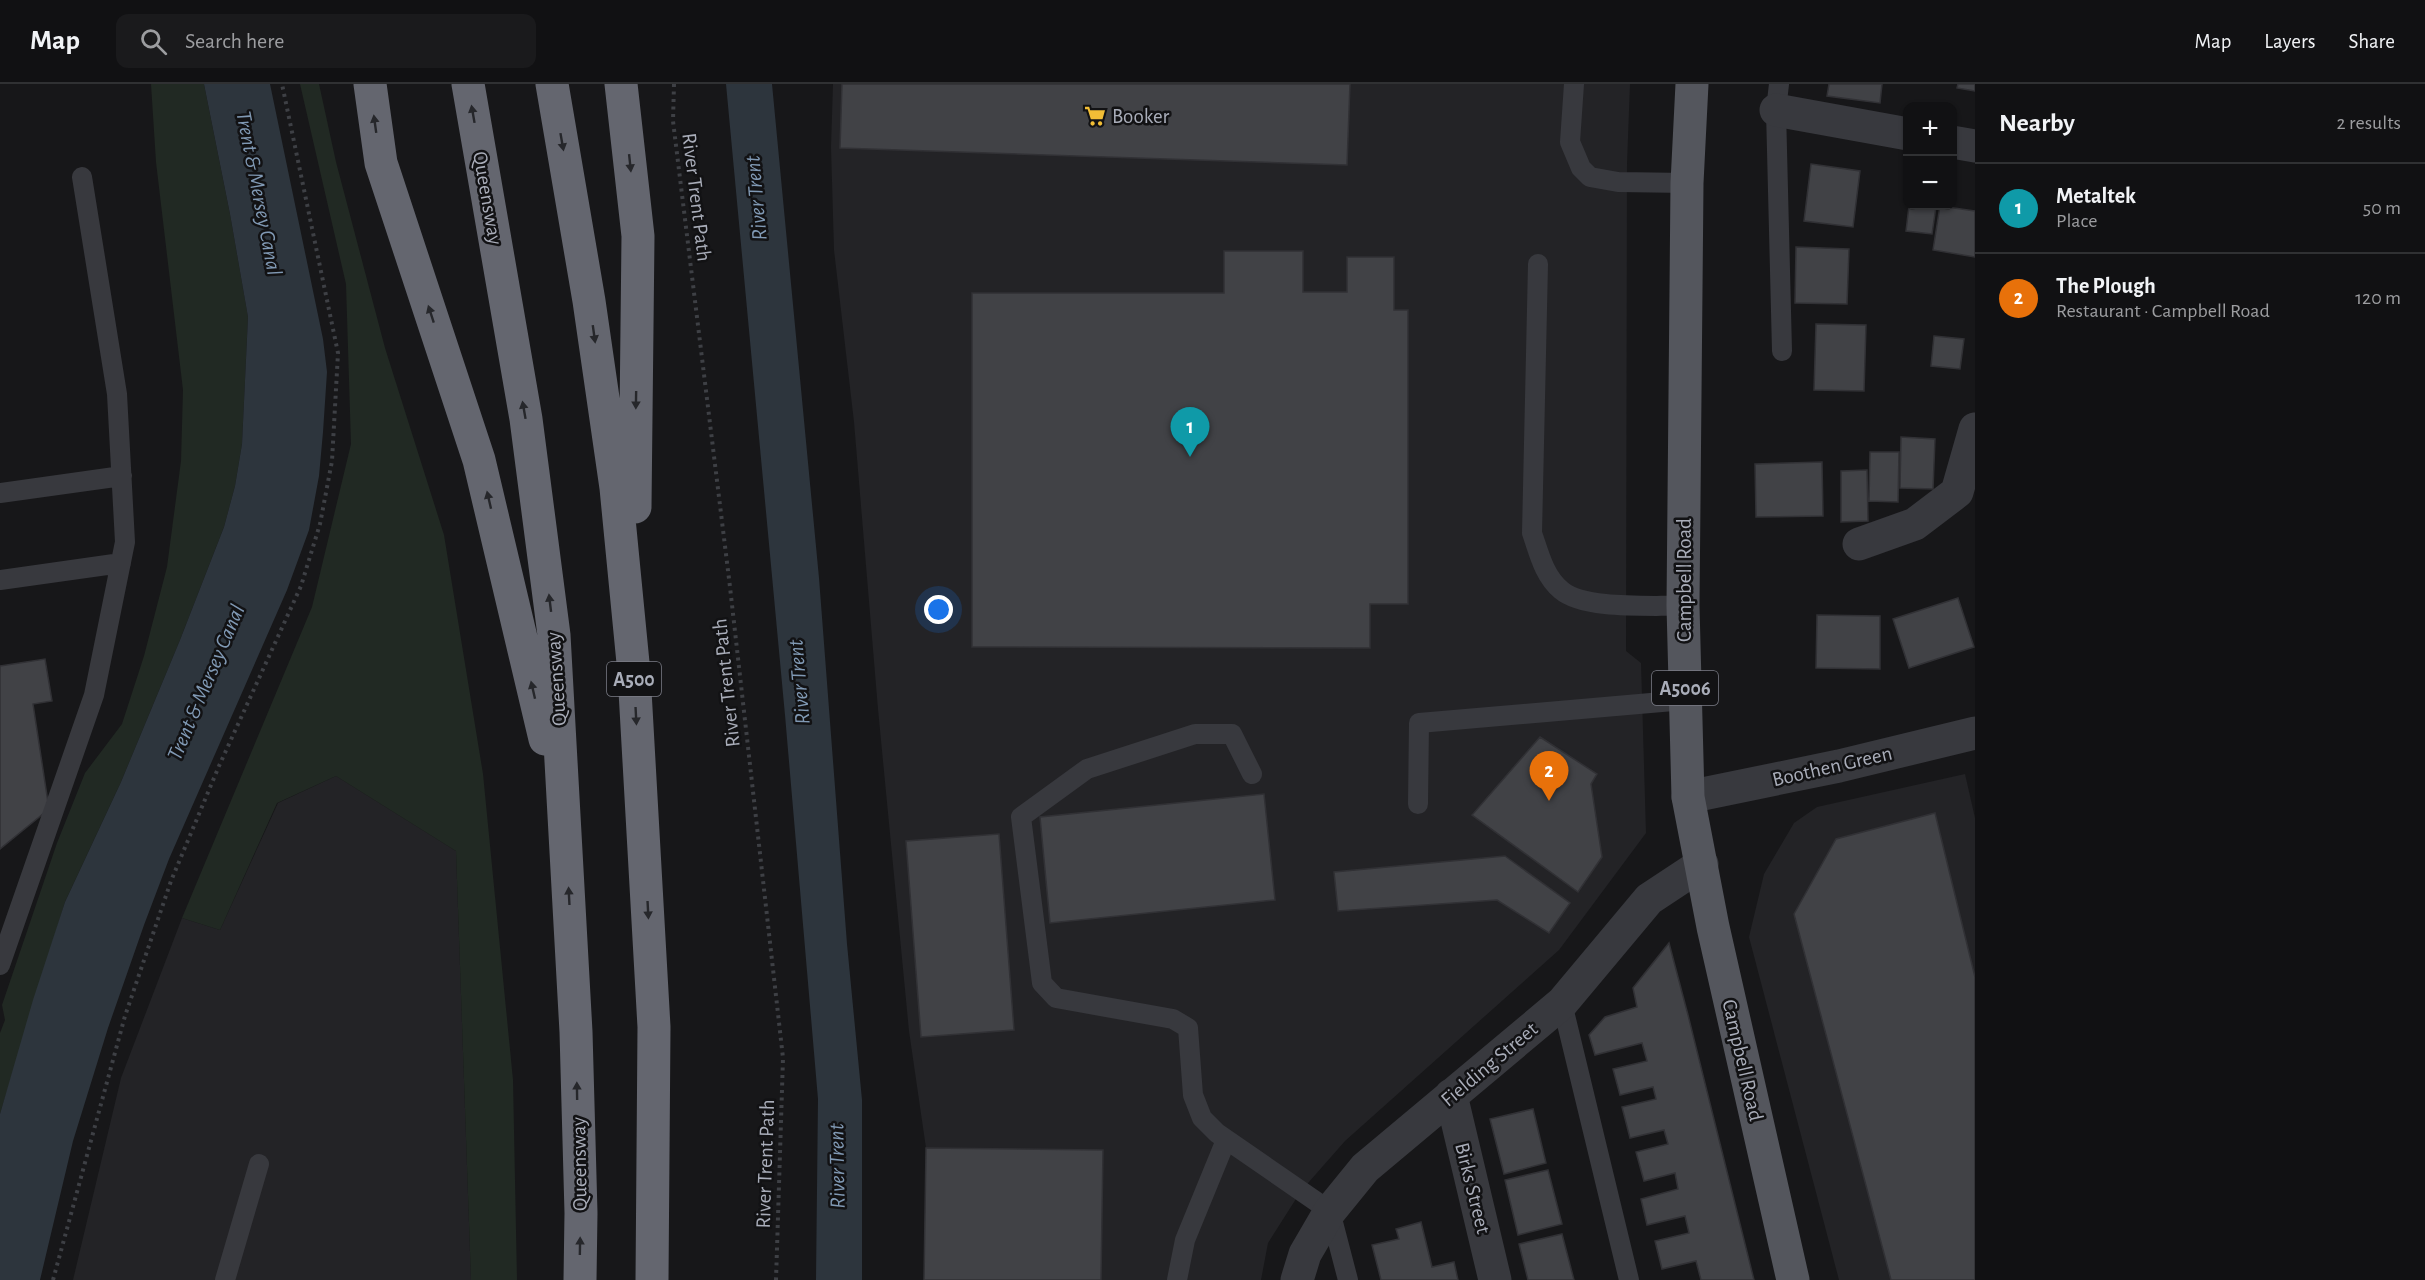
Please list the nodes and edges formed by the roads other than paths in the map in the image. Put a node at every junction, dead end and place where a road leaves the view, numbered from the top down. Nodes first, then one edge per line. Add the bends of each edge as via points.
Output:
1 (370, 84) edge
2 (468, 84) edge
3 (552, 84) edge
4 (621, 84) edge
5 (1574, 84) edge
6 (1692, 84) edge
7 (1778, 97) edge
8 (1903, 133) edge
9 (1957, 143) edge
10 (1975, 146) edge
11 (82, 177) dead end
12 (1687, 183) junction
13 (1538, 264) dead end
14 (1782, 351) dead end
15 (1975, 429) edge
16 (122, 476) junction
17 (0, 493) edge
18 (1859, 544) dead end
19 (121, 563) junction
20 (0, 580) edge
21 (1683, 606) junction
22 (634, 673) junction
23 (1685, 699) junction
24 (1975, 733) edge
25 (1252, 774) dead end
26 (1688, 797) junction
27 (1418, 804) dead end
28 (566, 829) junction
29 (1702, 864) junction
30 (0, 965) edge
31 (1562, 1003) junction
32 (1451, 1095) junction
33 (1226, 1140) junction
34 (259, 1164) dead end
35 (1330, 1211) junction
36 (225, 1280) edge
37 (580, 1280) edge
38 (652, 1280) edge
39 (1177, 1280) edge
40 (1297, 1280) edge
41 (1348, 1280) edge
42 (1495, 1280) edge
43 (1629, 1280) edge
44 (1793, 1280) edge

28 -> 1 highway via 479,460 381,163
28 -> 2 highway, Queensway via 554,635 526,419
3 -> 22 highway, A500 via 616,488
4 -> 22 highway via 638,236
5 - 12 lane via 1570,142 1581,168 1590,177 1618,182
6 - 12 main road, Campbell Road / A5006
7 - 8 street
7 - 14 lane
9 - 10 street
11 - 16 lane via 117,394
12 - 21 main road, Campbell Road / A5006
13 - 21 lane via 1532,533 1543,567 1561,590 1587,603
15 - 18 street via 1957,492 1915,524
16 - 17 lane
16 - 19 lane via 125,542
19 - 20 lane
19 - 30 lane via 94,695
21 - 23 main road, Campbell Road / A5006
22 -> 38 highway, A500 via 654,1027
23 - 26 main road, Campbell Road / A5006
23 - 27 lane via 1419,723
24 - 26 street, Boothen Green
25 - 33 lane via 1232,734 1194,734 1087,769 1021,817 1042,983 1056,998 1173,1019 1188,1028 1193,1095 1202,1118
26 - 29 main road, Campbell Road / A5006
37 -> 28 highway, Queensway via 576,1032
29 - 31 street, Fielding Street via 1649,899
29 - 44 main road, Campbell Road / A5006
31 - 32 street, Fielding Street
31 - 43 lane
32 - 35 street, Fielding Street via 1365,1168
32 - 42 street, Birks Street
33 - 35 lane
33 - 39 lane via 1185,1240
34 - 36 lane
35 - 40 street, Fielding Street via 1305,1254
35 - 41 lane

